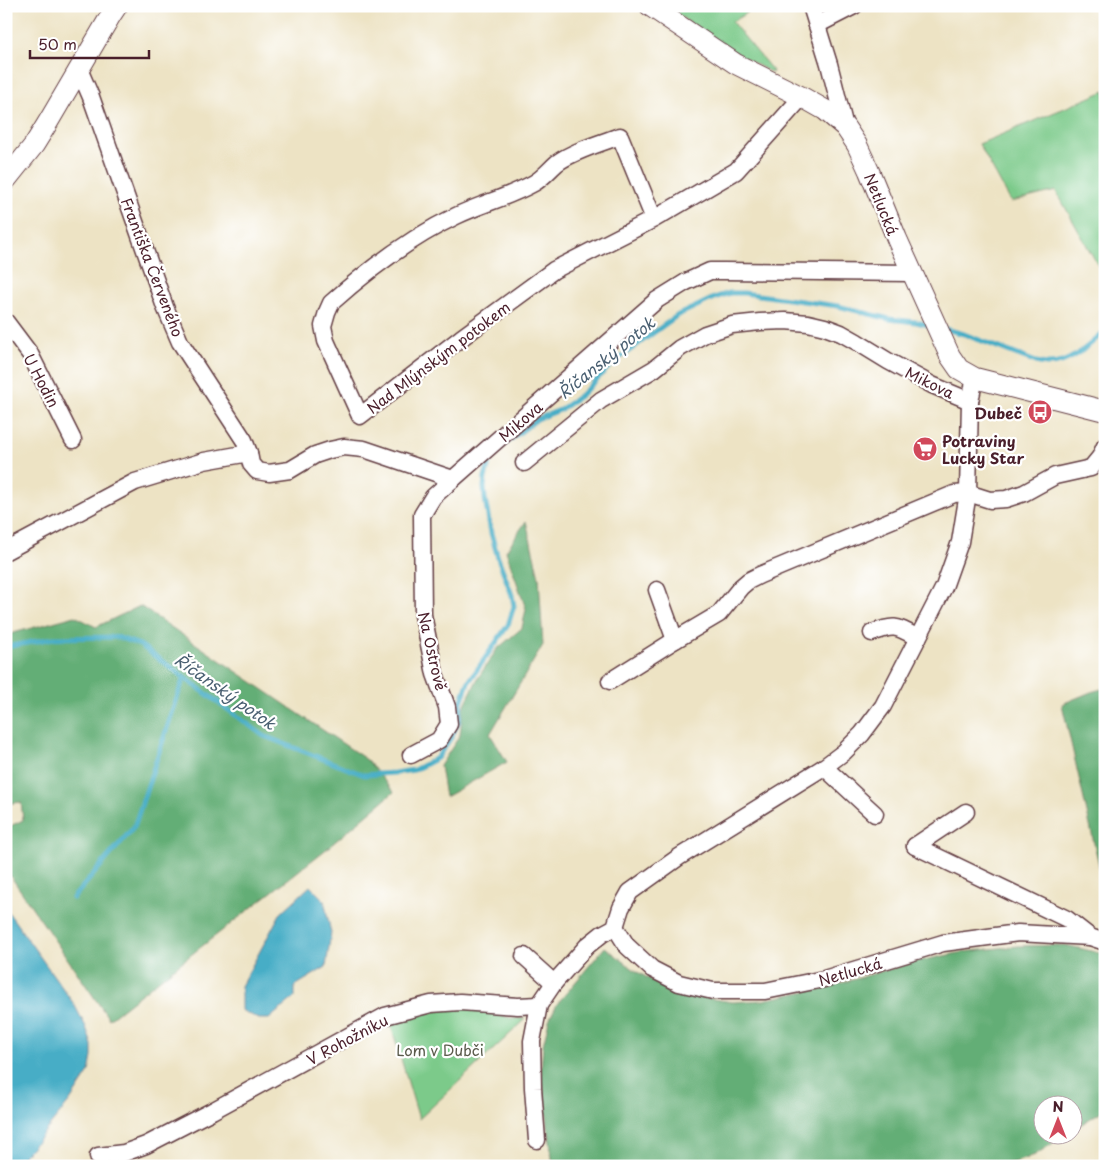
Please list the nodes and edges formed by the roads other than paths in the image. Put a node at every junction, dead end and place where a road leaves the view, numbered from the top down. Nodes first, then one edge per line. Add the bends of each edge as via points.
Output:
1 (117, 6) edge
2 (650, 6) edge
3 (811, 6) edge
4 (854, 6) edge
5 (817, 25) junction
6 (79, 69) junction
7 (802, 97) junction
8 (845, 127) junction
9 (6, 180) edge
10 (654, 219) junction
11 (911, 272) junction
12 (6, 322) edge
13 (975, 378) junction
14 (970, 401) junction
15 (1105, 411) edge
16 (73, 440) dead end
17 (1105, 446) edge
18 (249, 453) junction
19 (524, 463) dead end
20 (454, 479) junction
21 (968, 493) junction
22 (6, 551) edge
23 (657, 590) dead end
24 (872, 634) dead end
25 (918, 638) junction
26 (675, 640) junction
27 (610, 681) dead end
28 (411, 755) dead end
29 (824, 767) junction
30 (966, 812) dead end
31 (875, 814) dead end
32 (615, 927) junction
33 (1097, 939) edge
34 (524, 956) dead end
35 (554, 983) junction
36 (539, 1005) junction
37 (537, 1140) dead end
38 (98, 1156) dead end

1 - 6 street
2 - 7 street, Netlucká via 736,64
3 - 5 street
4 - 5 street
5 - 8 street
6 - 9 street via 34,145
6 - 18 street, Františka Červeného via 180,342 244,440
7 - 8 street, Netlucká
7 - 10 street, Nad Mlýnským potokem via 736,171
8 - 11 street, Netlucká via 865,162
10 - 10 street, Nad Mlýnským potokem via 554,270 360,416 326,341 323,326 331,303 389,255 433,228 534,183 570,156 620,136
11 - 13 street, Netlucká via 950,356 958,369
11 - 20 street, Mikova via 723,271 710,272 686,282 657,300
12 - 16 street, U Hodin via 30,354
13 - 14 street
13 - 15 street, Netlucká
14 - 19 street, Mikova via 932,385 841,333 808,323 785,321 732,325 705,334 680,348 654,369 602,400
14 - 21 street
17 - 21 street via 1091,468 1055,476 1015,496 990,500
18 - 20 street, Františka Červeného via 251,464 257,471 269,473 290,470 330,450 344,447 364,449
18 - 22 street via 135,482
20 - 28 street, Na Ostrově via 433,497 422,514 423,615 449,724 439,740
21 - 25 street via 954,560
21 - 26 street via 954,494 748,581 719,614
23 - 26 street
24 - 25 street via 895,626
25 - 29 street via 883,706 862,734
26 - 27 street
29 - 31 street
29 - 32 street via 679,857 630,892
30 - 33 street via 915,846 1067,919
32 - 33 street, Netlucká via 627,946 652,969 679,983 713,991 766,991 824,979 943,943 1018,933
32 - 35 street via 587,946
34 - 35 street
35 - 36 street
36 - 37 street via 532,1041
36 - 38 street, V Rohožníku via 450,1002 385,1016 146,1145 124,1153

